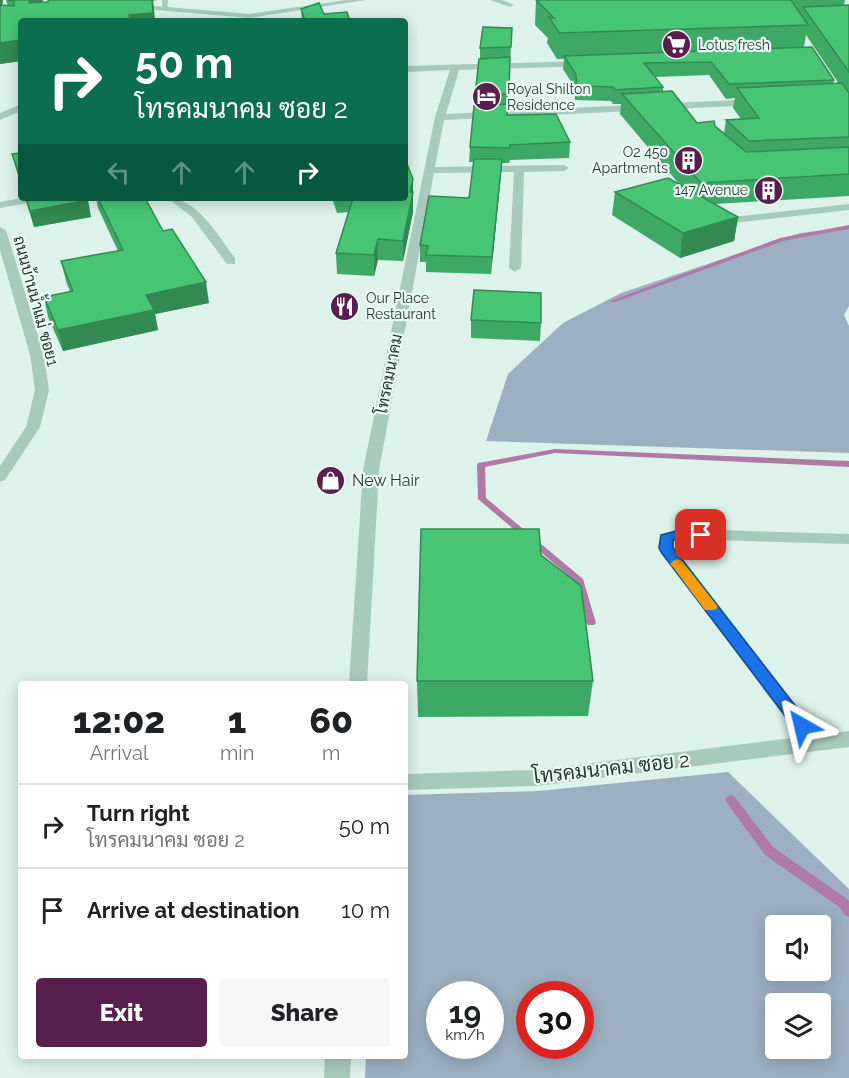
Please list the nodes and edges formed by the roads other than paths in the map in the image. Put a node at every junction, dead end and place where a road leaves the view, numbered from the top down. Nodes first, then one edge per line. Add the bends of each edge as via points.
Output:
1 (362, 0) edge
2 (494, 0) edge
3 (119, 5) edge
4 (165, 5) edge
5 (510, 5) dead end
6 (249, 18) edge
7 (597, 64) edge
8 (408, 69) edge
9 (455, 69) junction
10 (770, 102) edge
11 (18, 108) edge
12 (0, 117) edge
13 (440, 117) junction
14 (564, 168) dead end
15 (519, 169) junction
16 (429, 170) junction
17 (22, 201) edge
18 (176, 201) edge
19 (0, 205) edge
20 (849, 207) edge
21 (732, 220) edge
22 (0, 230) edge
23 (231, 261) dead end
24 (515, 268) dead end
25 (0, 477) edge
26 (849, 539) edge
27 (358, 681) edge
28 (849, 739) edge
29 (815, 744) junction
30 (408, 782) edge
31 (338, 1059) edge
32 (337, 1078) edge

1 - 6 street
2 - 5 street
3 - 4 street
4 - 6 street
7 - 9 street
8 - 9 street
9 - 13 street, โทรคมนาคม
10 - 13 street
11 - 12 street
13 - 16 street, โทรคมนาคม
14 - 15 street
15 - 16 street
15 - 24 street
16 - 27 street, โทรคมนาคม via 371,470
17 - 19 street
18 - 23 street via 195,214
20 - 21 street
22 - 25 street, ถนนบ้านน้ำแม่ ซอย1 via 37,355 42,390 33,427
26 - 29 street via 680,534 666,538 666,548
28 - 29 street, โทรคมนาคม ซอย 2
29 - 30 street, โทรคมนาคม ซอย 2 via 536,778
31 - 32 street

